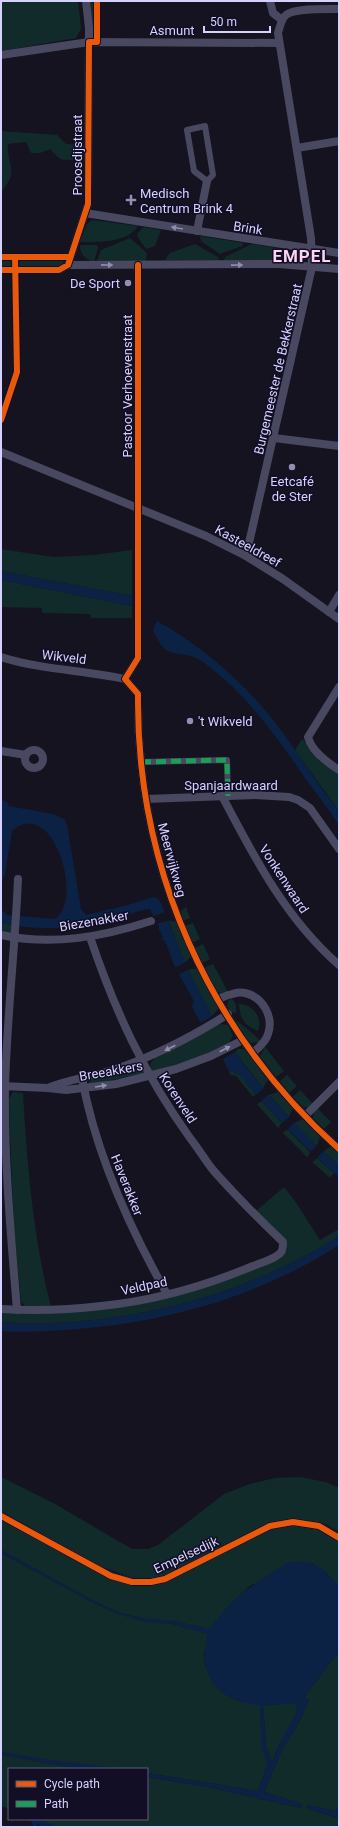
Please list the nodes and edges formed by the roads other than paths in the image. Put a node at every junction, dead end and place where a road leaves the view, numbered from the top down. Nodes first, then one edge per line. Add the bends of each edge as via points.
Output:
1 (86, 1) edge
2 (270, 1) edge
3 (339, 9) edge
4 (282, 20) junction
5 (89, 42) junction
6 (280, 43) junction
7 (1, 55) edge
8 (339, 140) edge
9 (297, 148) junction
10 (207, 181) junction
11 (85, 213) junction
12 (197, 231) junction
13 (312, 250) junction
14 (339, 253) edge
15 (1, 257) edge
16 (69, 261) junction
17 (138, 265) junction
18 (312, 268) junction
19 (339, 269) edge
20 (1, 270) edge
21 (274, 438) junction
22 (339, 446) edge
23 (1, 452) edge
24 (138, 507) junction
25 (246, 556) junction
26 (339, 595) edge
27 (329, 612) junction
28 (339, 619) edge
29 (1, 657) edge
30 (126, 679) junction
31 (339, 687) edge
32 (1, 751) edge
33 (26, 755) dead end
34 (140, 762) junction
35 (339, 770) edge
36 (225, 796) junction
37 (146, 799) junction
38 (339, 849) edge
39 (18, 878) dead end
40 (151, 922) dead end
41 (1, 935) edge
42 (90, 937) junction
43 (14, 938) junction
44 (339, 965) edge
45 (218, 999) junction
46 (228, 1014) junction
47 (243, 1040) junction
48 (253, 1053) junction
49 (141, 1060) junction
50 (149, 1077) junction
51 (82, 1078) junction
52 (339, 1082) edge
53 (3, 1086) edge
54 (48, 1088) junction
55 (83, 1089) junction
56 (305, 1116) junction
57 (339, 1149) edge
58 (283, 1248) joint
59 (167, 1294) junction
60 (1, 1309) edge
61 (16, 1310) junction
62 (1, 1516) edge
63 (339, 1538) edge

1 - 5 street, Proosdijstraat
2 - 4 street via 273,13
3 - 4 street via 293,12
4 - 6 street, Burgemeester de Bekkerstraat via 278,33
5 - 6 street, Asmunt
5 - 7 street, Asmunt
5 - 11 street, Proosdijstraat via 88,204
6 - 9 street, Burgemeester de Bekkerstraat
8 - 9 street
9 - 13 street, Burgemeester de Bekkerstraat
10 - 10 street via 194,171 187,130 205,126 213,175
10 - 12 street
12 -> 11 street, Brink
11 - 16 street, Proosdijstraat
12 - 13 street, Brink
13 - 14 street, Brink
13 - 18 street, Burgemeester de Bekkerstraat
15 - 16 street
16 -> 17 street
16 - 20 street via 59,270
17 -> 18 street via 279,264
17 - 24 street, Pastoor Verhoevenstraat
18 - 19 street
18 - 21 street, Burgemeester de Bekkerstraat
21 - 22 street
21 - 25 street, Burgemeester de Bekkerstraat
23 - 24 street, Kasteeldreef
24 - 25 street, Kasteeldreef
24 - 30 street via 138,658
25 - 27 street, Kasteeldreef
26 - 27 street
27 - 28 street, Kasteeldreef
29 - 30 street, Wikveld via 24,664 100,673
30 - 34 street, Meerwijkweg via 138,694
31 - 35 street via 308,737 321,755
32 - 33 street
34 - 36 street via 226,760
34 - 37 street, Meerwijkweg
36 - 37 street, Spanjaardwaard
36 - 38 street, Spanjaardwaard via 279,795 298,800 310,808
36 - 44 street, Vonkenwaard via 276,894 312,939
37 - 45 street, Meerwijkweg via 156,852 175,911 197,961
39 - 43 street
40 - 42 street, Biezenakker
41 - 43 street, Biezenakker
42 - 43 street, Biezenakker via 55,940
42 - 49 street, Korenveld via 105,982
43 - 53 street
45 - 46 street, Meerwijkweg
45 - 48 street via 231,994 245,993 263,1004 270,1018 270,1027 268,1036
46 - 47 street, Meerwijkweg
46 -> 49 street, Breeakkers via 165,1050
47 - 48 street, Meerwijkweg
50 -> 47 street, Breeakkers via 212,1056
48 - 56 street, Meerwijkweg via 275,1083
49 - 50 street, Korenveld
49 - 51 street, Breeakkers
55 -> 50 street, Breeakkers
50 - 58 street, Korenveld via 170,1111 212,1168 283,1242
51 - 54 street, Breeakkers via 64,1081
51 - 55 street, Haverakker
52 - 56 street
53 - 54 street, Breeakkers
53 - 61 street
54 - 55 street, Breeakkers
55 - 59 street, Haverakker via 100,1148 120,1203 143,1252
56 - 57 street, Meerwijkweg
58 - 59 street, Veldpad via 279,1255 244,1270
59 - 61 street, Veldpad via 102,1306
60 - 61 street, Veldpad
62 - 63 street, Empelsedijk via 111,1576 132,1582 165,1579 270,1526 293,1522 319,1526

